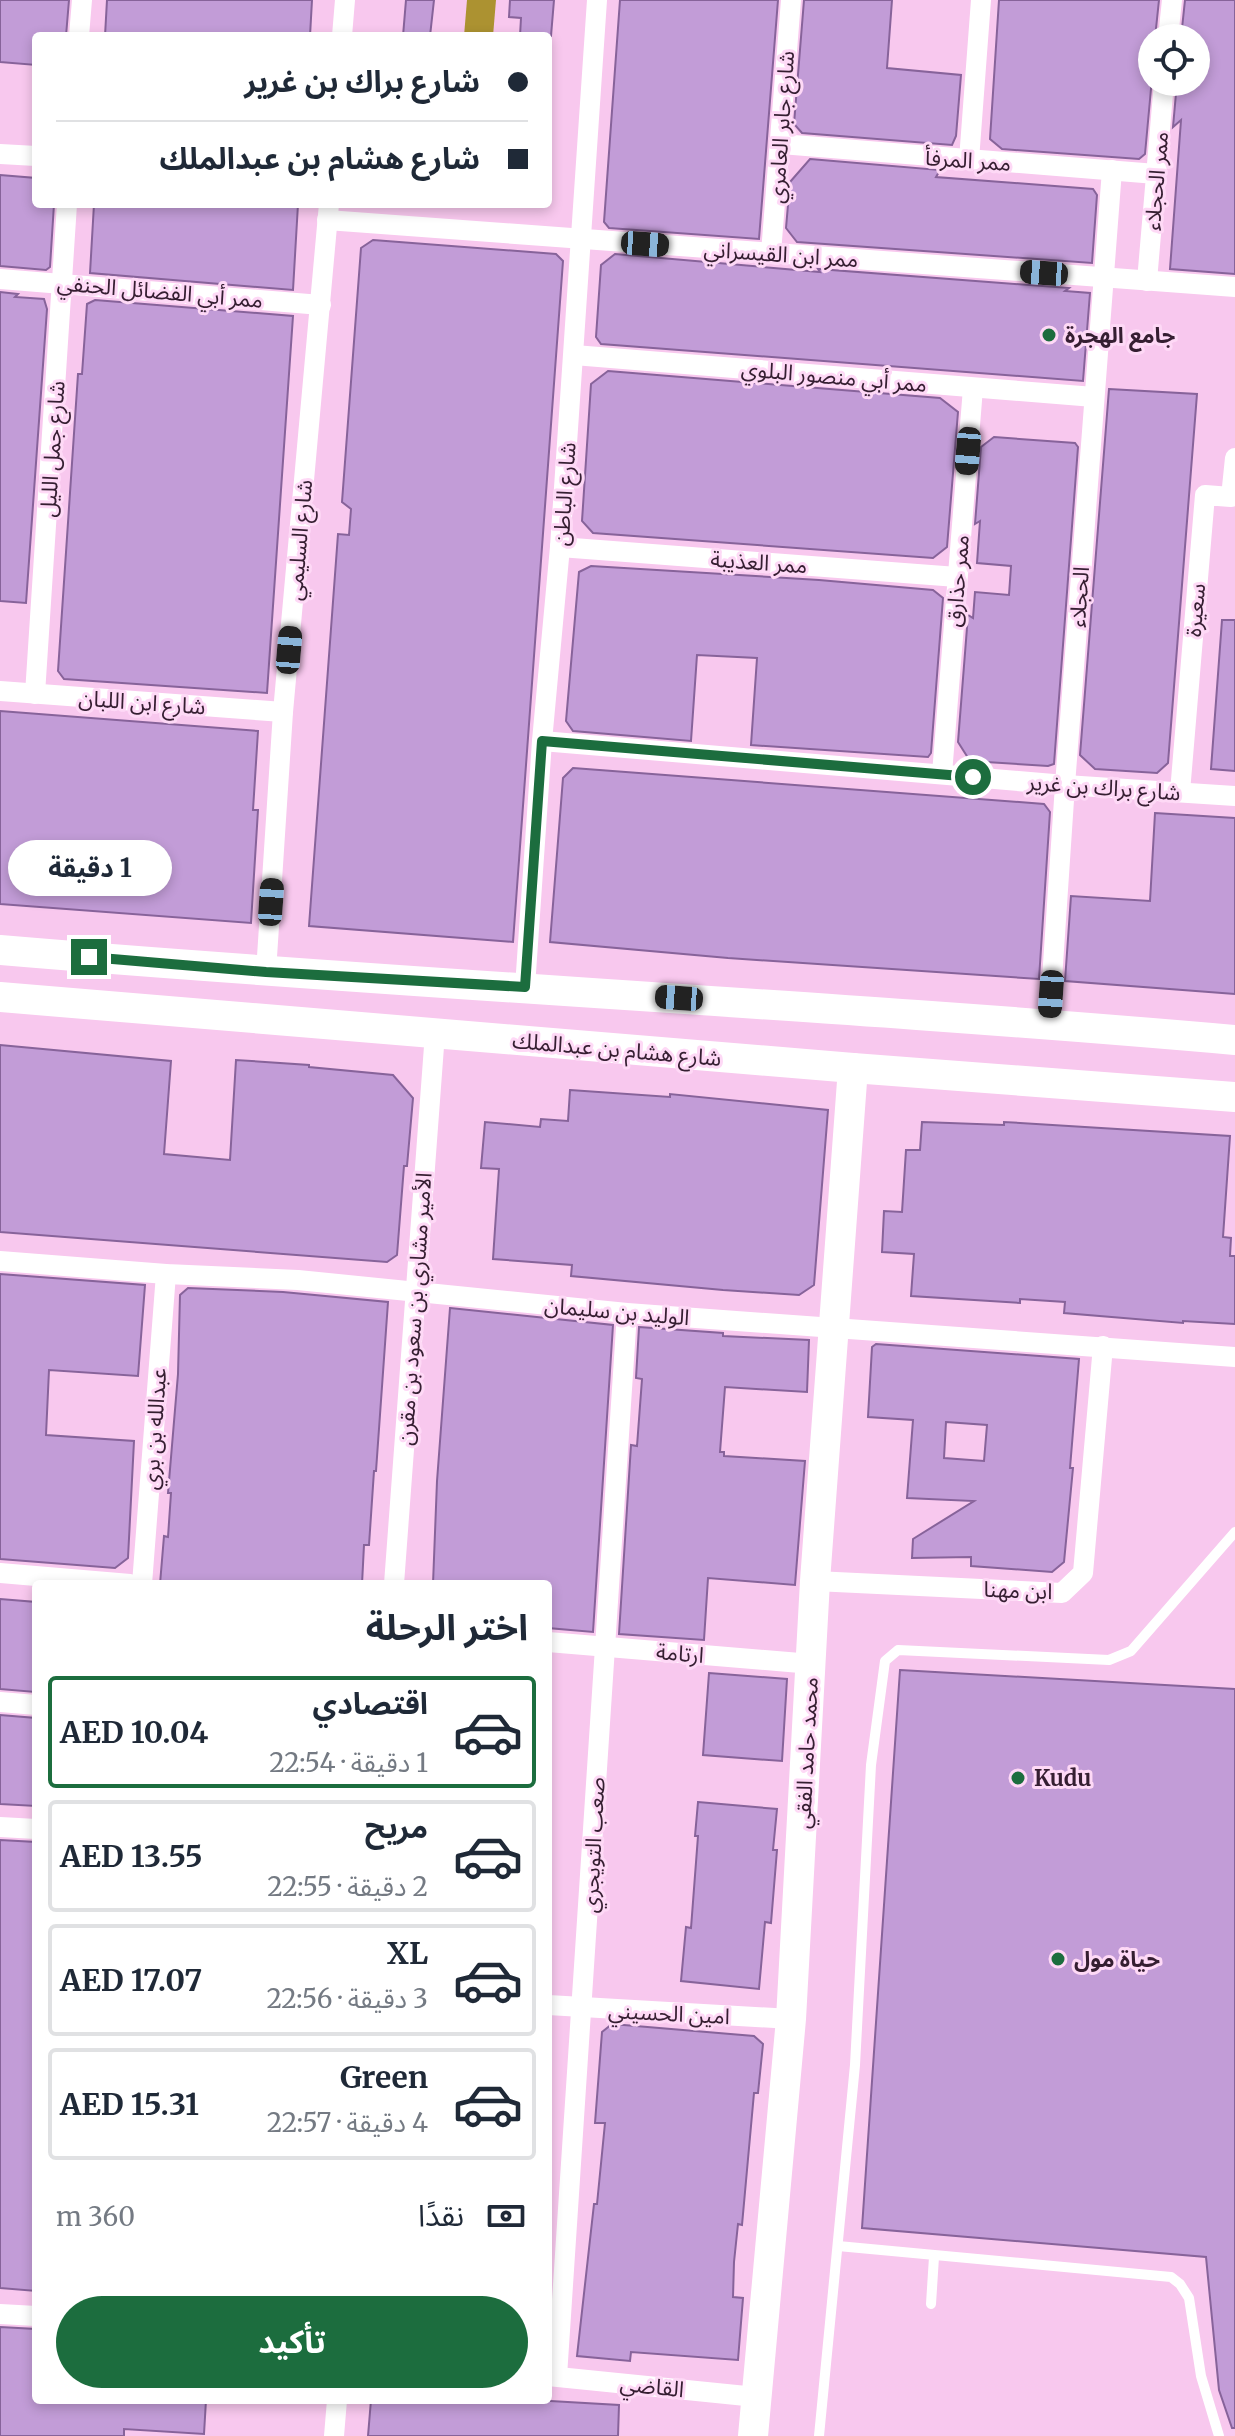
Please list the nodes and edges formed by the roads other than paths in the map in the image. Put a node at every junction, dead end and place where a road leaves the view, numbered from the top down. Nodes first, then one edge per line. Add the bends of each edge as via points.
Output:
1 (82, 0) edge
2 (345, 0) edge
3 (597, 0) edge
4 (791, 0) edge
5 (981, 0) edge
6 (1172, 0) edge
7 (1169, 24) edge
8 (79, 32) edge
9 (342, 32) edge
10 (1163, 96) edge
11 (781, 144) junction
12 (0, 154) edge
13 (32, 156) edge
14 (969, 160) junction
15 (1112, 170) junction
16 (1156, 174) junction
17 (67, 208) edge
18 (328, 212) edge
19 (582, 239) junction
20 (771, 253) junction
21 (1105, 278) junction
22 (0, 279) edge
23 (1147, 281) junction
24 (63, 282) junction
25 (1235, 287) edge
26 (321, 305) junction
27 (574, 355) junction
28 (973, 388) junction
29 (1094, 397) junction
30 (1235, 458) edge
31 (1233, 498) edge
32 (560, 547) junction
33 (957, 577) junction
34 (0, 691) edge
35 (35, 694) junction
36 (283, 712) junction
37 (542, 741) junction
38 (942, 774) junction
39 (1065, 785) junction
40 (1180, 792) junction
41 (1235, 796) edge
42 (0, 950) edge
43 (266, 972) junction
44 (525, 987) junction
45 (0, 997) edge
46 (1049, 1024) junction
47 (435, 1033) junction
48 (1235, 1040) edge
49 (853, 1068) junction
50 (1235, 1097) edge
51 (0, 1261) edge
52 (166, 1274) junction
53 (415, 1291) junction
54 (627, 1313) junction
55 (832, 1327) junction
56 (1103, 1346) junction
57 (1235, 1357) edge
58 (1235, 1532) edge
59 (0, 1573) edge
60 (83, 1580) edge
61 (142, 1580) edge
62 (394, 1580) edge
63 (815, 1581) junction
64 (552, 1642) edge
65 (605, 1647) junction
66 (812, 1664) junction
67 (0, 1702) edge
68 (32, 1705) edge
69 (0, 1827) edge
70 (32, 1829) edge
71 (552, 2005) edge
72 (583, 2008) junction
73 (791, 2019) junction
74 (838, 2246) junction
75 (934, 2257) junction
76 (931, 2304) dead end
77 (0, 2314) edge
78 (32, 2316) edge
79 (552, 2376) edge
80 (756, 2397) junction
81 (337, 2404) edge
82 (334, 2436) edge
83 (753, 2436) edge
84 (819, 2436) edge
85 (1219, 2436) edge

1 - 8 street
2 - 9 street
3 - 19 street, شارع الباطن
4 - 11 street, شارع جابر العامري
5 - 14 street
6 - 7 street
10 - 16 street, ممر الحجلاء
11 - 14 street, ممر المرفأ
11 - 20 street, شارع جابر العامري
12 - 13 street
14 - 15 street, ممر المرفأ
15 - 16 street, ممر المرفأ
15 - 21 street, الحجلاء
16 - 23 street, ممر الحجلاء
17 - 24 street, شارع جمل الليل
18 - 19 street, ممر ابن القيسراني
18 - 26 street, شارع السليمي
19 - 20 street, ممر ابن القيسراني
19 - 27 street, شارع الباطن
20 - 21 street, ممر ابن القيسراني
21 - 23 street, ممر ابن القيسراني
21 - 29 street, الحجلاء
22 - 24 street, ممر أبي الفضائل الحنفي
23 - 25 street, ممر ابن القيسراني
24 - 26 street, ممر أبي الفضائل الحنفي
24 - 35 street, شارع جمل الليل
26 - 36 street, شارع السليمي
27 - 28 street, ممر أبي منصور البلوي
27 - 32 street, شارع الباطن
28 - 29 street, ممر أبي منصور البلوي
28 - 33 street, ممر حذارق
29 - 39 street, الحجلاء
30 - 31 street, سعيرة
31 - 40 street, سعيرة via 1205,495
32 - 33 street, ممر العذيبة
32 - 37 street, شارع الباطن
33 - 38 street, ممر حذارق
34 - 35 street, شارع ابن اللبان
35 - 36 street, شارع ابن اللبان
36 - 43 street, شارع السليمي
37 - 38 street, شارع براك بن غرير
37 - 44 street, شارع الباطن
38 - 39 street, شارع براك بن غرير
39 - 40 street, شارع براك بن غرير
39 - 46 street, الحجلاء
40 - 41 street, شارع براك بن غرير
42 - 43 street
43 - 44 street
44 - 46 street
45 - 47 street, شارع هشام بن عبدالملك
46 - 48 street
47 - 49 street, شارع هشام بن عبدالملك
47 - 53 street, الأمير مشاري بن سعود بن مقرن
49 - 50 street, شارع هشام بن عبدالملك
49 - 55 street, محمد حامد الفقي
51 - 52 street, الوليد بن سليمان
52 - 53 street, الوليد بن سليمان
52 - 61 street, عبدالله بن بري
53 - 54 street, الوليد بن سليمان
53 - 62 street, الأمير مشاري بن سعود بن مقرن
54 - 55 street, الوليد بن سليمان
54 - 65 street, صعب التويجري
55 - 56 street, الوليد بن سليمان
55 - 63 street, محمد حامد الفقي
56 - 57 street, الوليد بن سليمان
56 - 63 street, ابن مهنا via 1083,1573 1062,1593
58 - 74 lane via 1131,1651 1109,1660 898,1650 885,1661 871,1765 855,2065
59 - 60 street
63 - 66 street, محمد حامد الفقي
64 - 65 street, ارتامة
65 - 66 street, ارتامة
65 - 72 street, صعب التويجري
66 - 73 street, محمد حامد الفقي
67 - 68 street
69 - 70 street
71 - 72 street, امين الحسيني
72 - 73 street, امين الحسيني
72 - 79 street, صعب التويجري
73 - 80 street, محمد حامد الفقي
74 - 75 lane
74 - 84 lane
75 - 76 lane
75 - 85 lane via 1171,2277 1189,2298 1201,2376
77 - 78 street
79 - 80 street, القاضي
80 - 83 street, محمد حامد الفقي
81 - 82 street

